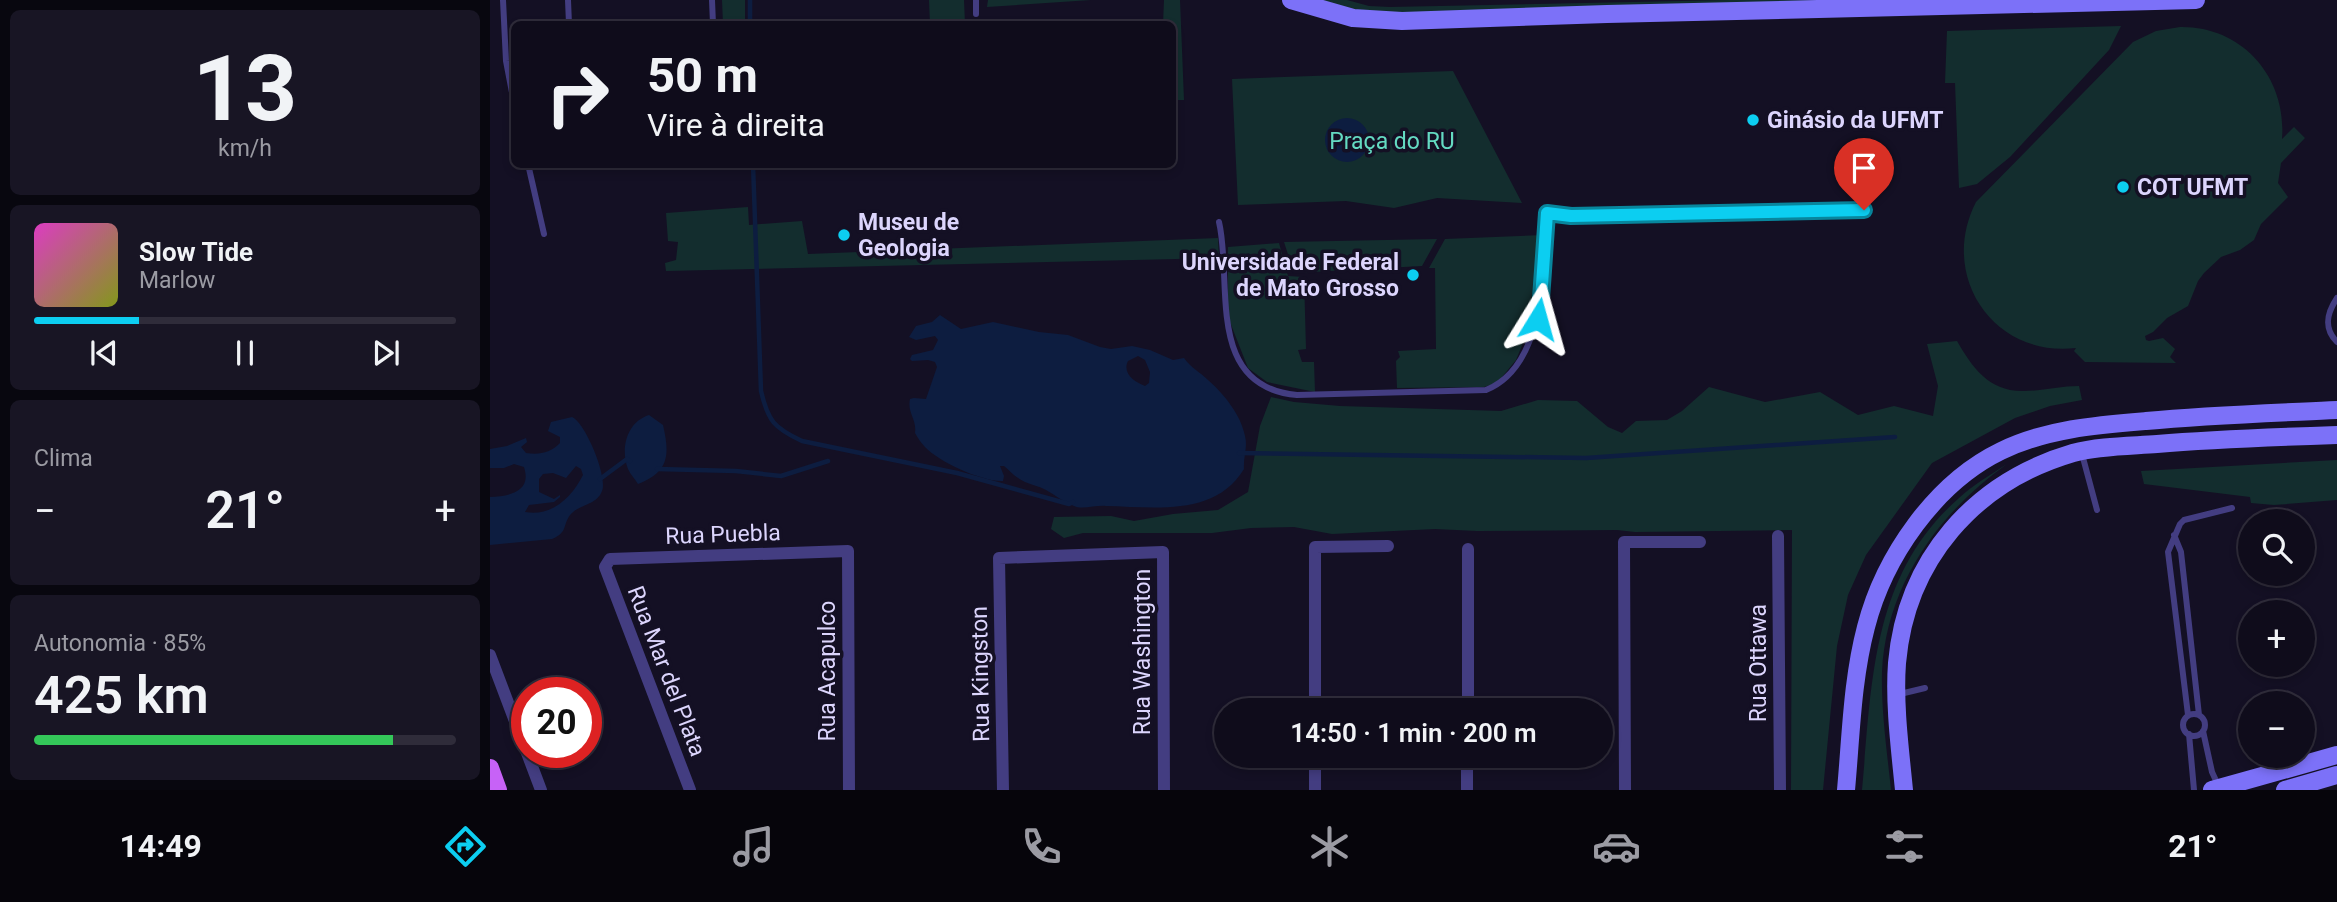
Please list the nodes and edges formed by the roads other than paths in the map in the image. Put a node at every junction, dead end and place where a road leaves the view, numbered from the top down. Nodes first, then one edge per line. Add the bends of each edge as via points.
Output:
1 (503, 0) edge
2 (568, 0) edge
3 (712, 0) edge
4 (976, 0) edge
5 (1291, 0) edge
6 (2196, 0) edge
7 (976, 14) dead end
8 (569, 21) edge
9 (713, 21) edge
10 (511, 87) edge
11 (529, 168) edge
12 (1864, 210) dead end
13 (1219, 222) dead end
14 (544, 234) dead end
15 (2337, 298) edge
16 (2337, 342) edge
17 (2337, 410) edge
18 (2337, 435) edge
19 (2082, 452) junction
20 (2232, 508) dead end
21 (2097, 510) dead end
22 (2174, 535) junction
23 (1778, 536) dead end
24 (1700, 542) dead end
25 (1388, 546) dead end
26 (1468, 549) dead end
27 (848, 551) joint
28 (999, 558) joint
29 (605, 567) joint
30 (490, 655) edge
31 (1925, 688) dead end
32 (1897, 695) junction
33 (1315, 698) edge
34 (1468, 698) edge
35 (2188, 715) junction
36 (2199, 715) junction
37 (2203, 731) junction
38 (2189, 734) junction
39 (2337, 755) edge
40 (490, 768) edge
41 (1315, 768) edge
42 (1467, 768) edge
43 (2326, 782) edge
44 (2217, 789) edge
45 (498, 790) edge
46 (541, 790) edge
47 (690, 790) edge
48 (849, 790) edge
49 (1003, 790) edge
50 (1164, 790) edge
51 (1315, 790) edge
52 (1467, 790) edge
53 (1625, 790) edge
54 (1780, 790) edge
55 (1846, 790) edge
56 (1904, 790) edge
57 (2194, 790) edge
58 (2285, 790) edge

1 - 10 lane
2 - 8 lane
3 - 9 lane
4 - 7 lane
5 - 6 main road via 1353,18 1402,21
11 - 14 lane
12 - 13 lane via 1547,213 1538,319 1507,379 1486,390 1310,394 1282,393 1245,369 1226,321
15 - 16 lane via 2327,320
17 - 55 main road via 2085,426 2028,440 1967,471 1914,525 1875,598 1855,687
18 - 19 main road
19 - 21 lane
19 - 32 main road via 1994,490 1948,533 1916,588 1897,663
20 - 22 lane via 2184,520
22 - 35 lane via 2168,552
22 - 36 lane via 2181,552
23 - 54 street, Rua Ottawa
24 - 53 street via 1624,542
25 - 33 street via 1315,547
26 - 34 street
27 - 29 street, Rua Puebla via 615,557
27 - 48 street, Rua Acapulco
28 - 49 street, Rua Kingston
28 - 50 street, Rua Washington via 1163,552
29 - 47 street, Rua Mar del Plata
30 - 46 street
31 - 32 lane
32 - 56 main road
35 - 36 lane
35 - 38 lane via 2183,725
36 - 37 lane via 2205,724
37 - 38 lane
37 - 44 lane
38 - 57 lane
39 - 44 main road
40 - 45 main road
41 - 51 street
42 - 52 street
43 - 58 main road

